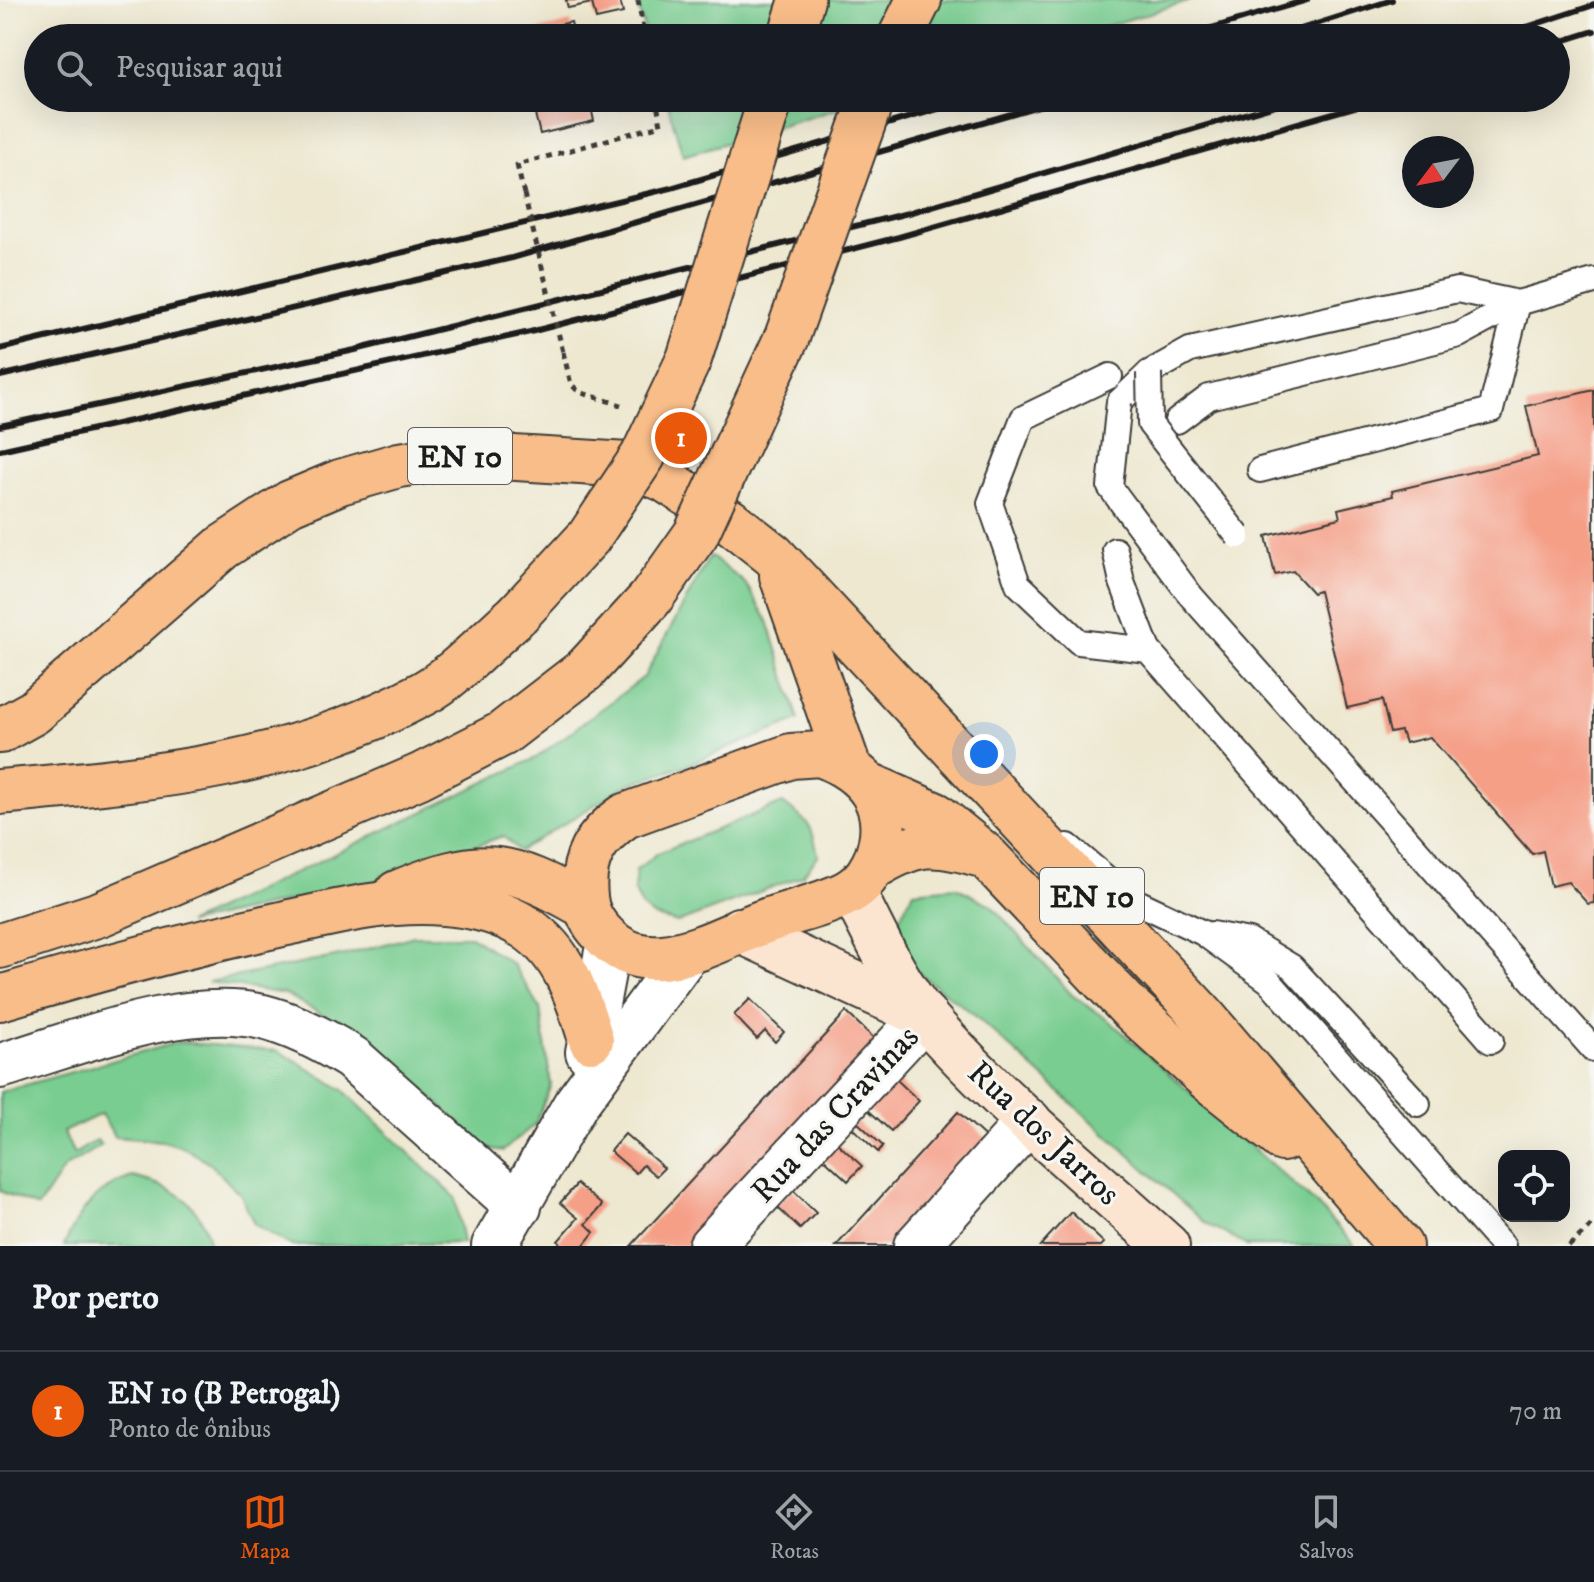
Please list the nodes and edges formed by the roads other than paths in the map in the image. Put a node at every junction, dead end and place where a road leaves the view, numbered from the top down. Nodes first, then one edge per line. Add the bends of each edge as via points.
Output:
1 (802, 0) edge
2 (919, 0) edge
3 (794, 24) edge
4 (907, 24) edge
5 (767, 112) edge
6 (867, 112) edge
7 (1594, 281) edge
8 (1518, 303) junction
9 (1149, 373) junction
10 (1110, 376) dead end
11 (1177, 421) dead end
12 (1260, 470) dead end
13 (1238, 536) dead end
14 (1115, 550) dead end
15 (773, 555) junction
16 (1148, 650) junction
17 (0, 731) edge
18 (858, 775) junction
19 (984, 778) junction
20 (0, 792) edge
21 (986, 856) junction
22 (862, 879) junction
23 (362, 906) junction
24 (597, 924) junction
25 (739, 930) junction
26 (1203, 933) junction
27 (0, 946) edge
28 (687, 953) junction
29 (0, 998) edge
30 (925, 1016) junction
31 (591, 1040) junction
32 (1491, 1041) dead end
33 (1594, 1050) edge
34 (0, 1066) edge
35 (1418, 1104) dead end
36 (575, 1105) junction
37 (1029, 1121) junction
38 (519, 1207) junction
39 (1147, 1240) edge
40 (494, 1246) edge
41 (711, 1246) edge
42 (916, 1246) edge
43 (1393, 1246) edge
44 (1400, 1246) edge
45 (1503, 1246) edge

1 - 3 main road
2 - 4 main road
5 - 20 main road, bridge via 689,359 643,456 589,537 517,615 426,692 305,744 217,768
6 - 27 main road, bridge via 787,337 696,534 650,599 585,670 502,734 420,776 100,914
7 - 8 lane
8 - 9 lane via 1457,290 1190,350
8 - 11 lane via 1459,335 1209,397
8 - 12 lane via 1491,410
9 - 13 lane, bridge via 1150,424
9 - 33 lane, bridge via 1119,402 1110,487 1191,596
10 - 16 lane via 1023,418 990,503 1018,584 1079,642
14 - 16 lane
15 - 17 main road, EN 10 via 664,479 628,465 466,455 399,465 290,503 223,547 34,712
15 - 18 main road, EN 10
15 - 19 main road, EN 10
16 - 32 lane
18 - 21 main road, EN 10 via 936,815
18 - 22 main road, EN 10 via 882,811 882,841
18 - 24 main road, EN 10 via 820,754 791,756 625,816 605,829 592,847 583,875
19 - 26 lane via 1131,899
19 - 44 main road, EN 10 via 1287,1111
21 - 22 main road via 942,843 923,844 899,852
21 - 43 main road, EN 10 via 1128,1006 1302,1156
22 - 25 main road
22 - 30 street, Rua dos Jarros via 882,948
23 - 24 main road via 444,874 509,869
23 - 29 main road via 167,949
23 - 31 main road via 442,902 497,913 526,928 565,970
24 - 28 main road via 635,955
24 - 31 street
25 - 28 main road
25 - 30 street, Rua dos Jarros
26 - 35 lane via 1249,941 1276,954
26 - 45 lane via 1269,981
28 - 36 street
30 - 37 street, Rua dos Jarros
30 - 41 street, Rua das Cravinas
31 - 36 street
34 - 38 street via 170,1019 233,1013 263,1017 352,1058
36 - 38 street
37 - 39 street, Rua dos Jarros
37 - 42 street
38 - 40 street

